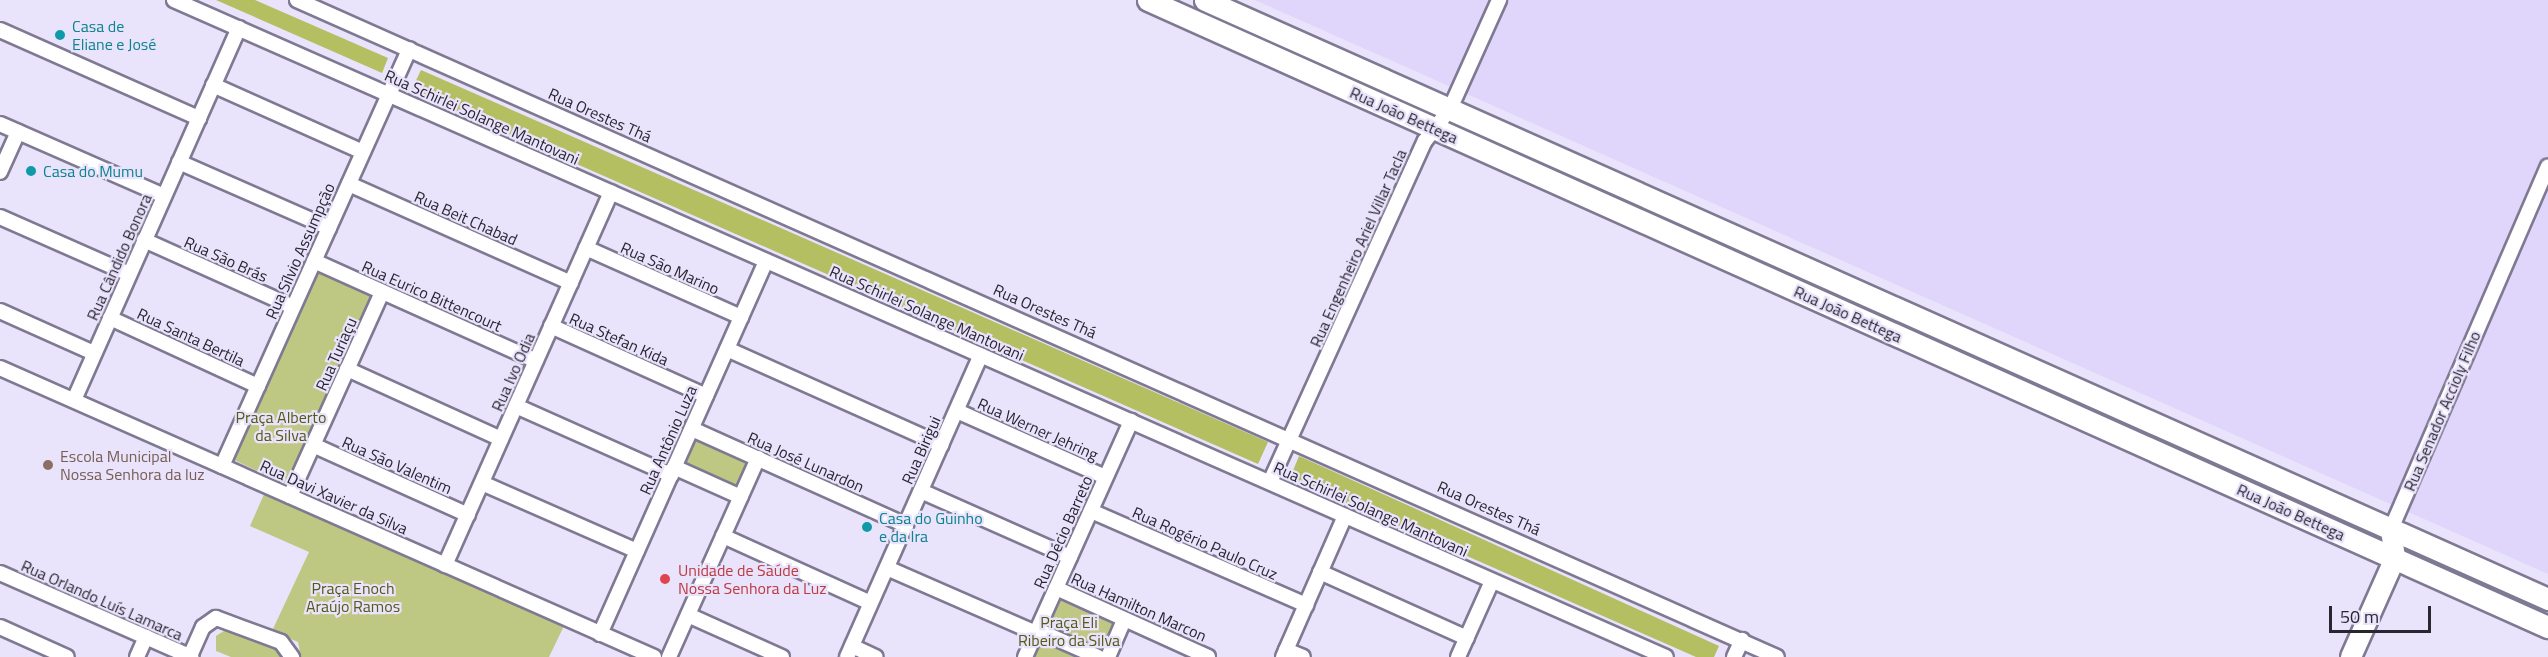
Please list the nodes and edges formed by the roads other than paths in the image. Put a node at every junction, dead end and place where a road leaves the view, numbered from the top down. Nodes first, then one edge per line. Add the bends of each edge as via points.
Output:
1 (174, 0) edge
2 (297, 0) edge
3 (1148, 0) edge
4 (1205, 0) edge
5 (1499, 0) edge
6 (238, 28) junction
7 (0, 30) edge
8 (409, 49) junction
9 (213, 85) junction
10 (389, 94) junction
11 (1450, 109) junction
12 (198, 118) junction
13 (0, 124) edge
14 (1432, 127) junction
15 (18, 132) junction
16 (363, 152) junction
17 (179, 162) junction
18 (2548, 167) edge
19 (0, 172) edge
20 (349, 184) junction
21 (611, 192) junction
22 (164, 196) junction
23 (0, 217) edge
24 (329, 228) junction
25 (144, 240) junction
26 (586, 248) junction
27 (314, 261) junction
28 (766, 261) junction
29 (129, 274) junction
30 (570, 283) junction
31 (382, 292) junction
32 (293, 307) junction
33 (0, 311) edge
34 (110, 318) junction
35 (741, 318) junction
36 (1925, 321) junction
37 (551, 327) junction
38 (1953, 333) junction
39 (1915, 344) junction
40 (727, 349) junction
41 (94, 353) junction
42 (981, 356) junction
43 (1944, 356) junction
44 (536, 361) junction
45 (0, 368) edge
46 (347, 369) junction
47 (258, 386) junction
48 (706, 396) junction
49 (74, 400) junction
50 (516, 406) junction
51 (957, 411) junction
52 (1131, 421) junction
53 (692, 429) junction
54 (1290, 437) junction
55 (501, 439) junction
56 (313, 445) junction
57 (942, 445) junction
58 (758, 458) junction
59 (222, 466) junction
60 (673, 471) junction
61 (1106, 477) junction
62 (1270, 482) junction
63 (482, 483) junction
64 (921, 491) junction
65 (290, 496) junction
66 (741, 497) junction
67 (1091, 511) junction
68 (468, 515) junction
69 (1345, 516) junction
70 (906, 525) junction
71 (2391, 529) junction
72 (723, 536) junction
73 (637, 551) junction
74 (1070, 557) junction
75 (2395, 558) junction
76 (446, 565) junction
77 (887, 568) junction
78 (1320, 572) junction
79 (0, 573) edge
80 (1492, 581) junction
81 (1056, 588) junction
82 (2548, 599) edge
83 (871, 603) junction
84 (1306, 605) junction
85 (688, 615) junction
86 (1125, 620) junction
87 (0, 627) edge
88 (2548, 627) edge
89 (1036, 631) junction
90 (600, 633) junction
91 (146, 637) junction
92 (1467, 638) junction
93 (1742, 640) junction
94 (850, 652) edge
95 (1284, 653) edge
96 (67, 657) edge
97 (137, 657) edge
98 (190, 657) edge
99 (292, 657) edge
100 (654, 657) edge
101 (669, 657) edge
102 (782, 657) edge
103 (876, 657) edge
104 (1025, 657) edge
105 (1098, 657) edge
106 (1108, 657) edge
107 (1208, 657) edge
108 (1303, 657) edge
109 (1458, 657) edge
110 (1666, 657) edge
111 (1734, 657) edge
112 (1777, 657) edge
113 (2351, 657) edge

1 - 6 street, Rua Schirlei Solange Mantovani
2 - 8 street, Rua Orestes Thá
3 - 14 main road, Rua João Bettega
4 - 11 main road, Rua João Bettega
5 - 11 street, Rua Engenheiro Ariel Villar Tacla
6 - 9 street, Rua Cândido Bonora
6 - 10 street, Rua Schirlei Solange Mantovani
7 - 12 street
8 - 10 street, Rua Sílvio Assumpção
8 - 54 street, Rua Orestes Thá
9 - 12 street, Rua Cândido Bonora
9 - 16 street
10 - 16 street, Rua Sílvio Assumpção
10 - 21 street, Rua Schirlei Solange Mantovani
11 - 14 street, Rua Engenheiro Ariel Villar Tacla
11 - 36 main road, Rua João Bettega
12 - 17 street, Rua Cândido Bonora
13 - 15 street
14 - 39 main road, Rua João Bettega
14 - 54 street, Rua Engenheiro Ariel Villar Tacla
15 - 19 street
15 - 22 street
16 - 20 street, Rua Sílvio Assumpção
17 - 22 street, Rua Cândido Bonora
17 - 24 street
18 - 71 street, Rua Senador Accioly Filho
20 - 24 street, Rua Sílvio Assumpção
20 - 30 street, Rua Beit Chabad
21 - 26 street, Rua Ivo Odia
21 - 28 street, Rua Schirlei Solange Mantovani
22 - 25 street, Rua Cândido Bonora
23 - 29 street
24 - 27 street, Rua Sílvio Assumpção
25 - 29 street, Rua Cândido Bonora
25 - 32 street, Rua São Brás
26 - 30 street, Rua Ivo Odia
26 - 35 street, Rua São Marino
27 - 31 street, Rua Eurico Bittencourt
27 - 32 street, Rua Sílvio Assumpção
28 - 35 street, Rua Antônio Luza
28 - 42 street, Rua Schirlei Solange Mantovani
29 - 34 street, Rua Cândido Bonora
30 - 37 street, Rua Ivo Odia
31 - 44 street, Rua Eurico Bittencourt
31 - 46 street, Rua Turiaçu
32 - 47 street, Rua Sílvio Assumpção
33 - 41 street
34 - 41 street, Rua Cândido Bonora
34 - 47 street, Rua Santa Bertila
35 - 40 street, Rua Antônio Luza
36 - 38 main road, Rua João Bettega
36 - 39 main road
37 - 44 street, Rua Ivo Odia
37 - 48 street, Rua Stefan Kida
38 - 43 main road
38 - 71 main road, Rua João Bettega
39 - 43 main road, Rua João Bettega
40 - 48 street, Rua Antônio Luza
40 - 57 street
41 - 49 street, Rua Cândido Bonora
42 - 51 street, Rua Birigui
42 - 52 street, Rua Schirlei Solange Mantovani
43 - 75 main road, Rua João Bettega
44 - 50 street, Rua Ivo Odia
45 - 49 street, Rua Davi Xavier da Silva
46 - 55 street
46 - 56 street, Rua Turiaçu
47 - 59 street, Rua Sílvio Assumpção
48 - 53 street, Rua Antônio Luza
49 - 59 street, Rua Davi Xavier da Silva
50 - 55 street, Rua Ivo Odia
50 - 60 street
51 - 57 street, Rua Birigui
51 - 61 street, Rua Werner Jehring
52 - 61 street, Rua Décio Barreto
52 - 62 street, Rua Schirlei Solange Mantovani
53 - 58 street, Rua José Lunardon
53 - 60 street, Rua Antônio Luza
54 - 62 street, Rua Engenheiro Ariel Villar Tacla
54 - 93 street, Rua Orestes Thá
55 - 63 street, Rua Ivo Odia
56 - 65 street, Rua Turiaçu
56 - 68 street, Rua São Valentim
57 - 64 street, Rua Birigui
58 - 66 street
58 - 70 street, Rua José Lunardon
59 - 65 street, Rua Davi Xavier da Silva
60 - 66 street
60 - 73 street, Rua Antônio Luza
61 - 67 street, Rua Décio Barreto
62 - 69 street, Rua Schirlei Solange Mantovani
63 - 68 street, Rua Ivo Odia
63 - 73 street
64 - 70 street, Rua Birigui
64 - 74 street
65 - 76 street, Rua Davi Xavier da Silva
66 - 72 street
67 - 74 street, Rua Décio Barreto
67 - 84 street, Rua Rogério Paulo Cruz
68 - 76 street, Rua Ivo Odia
69 - 78 street
69 - 80 street, Rua Schirlei Solange Mantovani
70 - 77 street, Rua Birigui
71 - 75 street
71 - 82 main road, Rua João Bettega
72 - 83 street
72 - 85 street
73 - 90 street, Rua Antônio Luza
74 - 81 street, Rua Décio Barreto
75 - 88 main road, Rua João Bettega
75 - 113 street
76 - 90 street, Rua Davi Xavier da Silva
77 - 83 street, Rua Birigui
77 - 89 street
78 - 84 street
78 - 92 street
79 - 91 street, Rua Orlando Luís Lamarca
80 - 92 street
80 - 110 street, Rua Schirlei Solange Mantovani
81 - 86 street, Rua Hamilton Marcon
81 - 89 street, Rua Décio Barreto
83 - 94 street, Rua Birigui
84 - 95 street
85 - 101 street
85 - 102 street
86 - 106 street
86 - 107 street, Rua Hamilton Marcon
87 - 96 street
89 - 104 street, Rua Décio Barreto
89 - 105 street
90 - 100 street, Rua Davi Xavier da Silva
91 - 97 street
91 - 98 street, Rua Orlando Luís Lamarca
92 - 109 street
93 - 111 street
93 - 112 street, Rua Orestes Thá
94 - 103 street
95 - 108 street
98 - 99 street via 203,627 216,618 281,642

